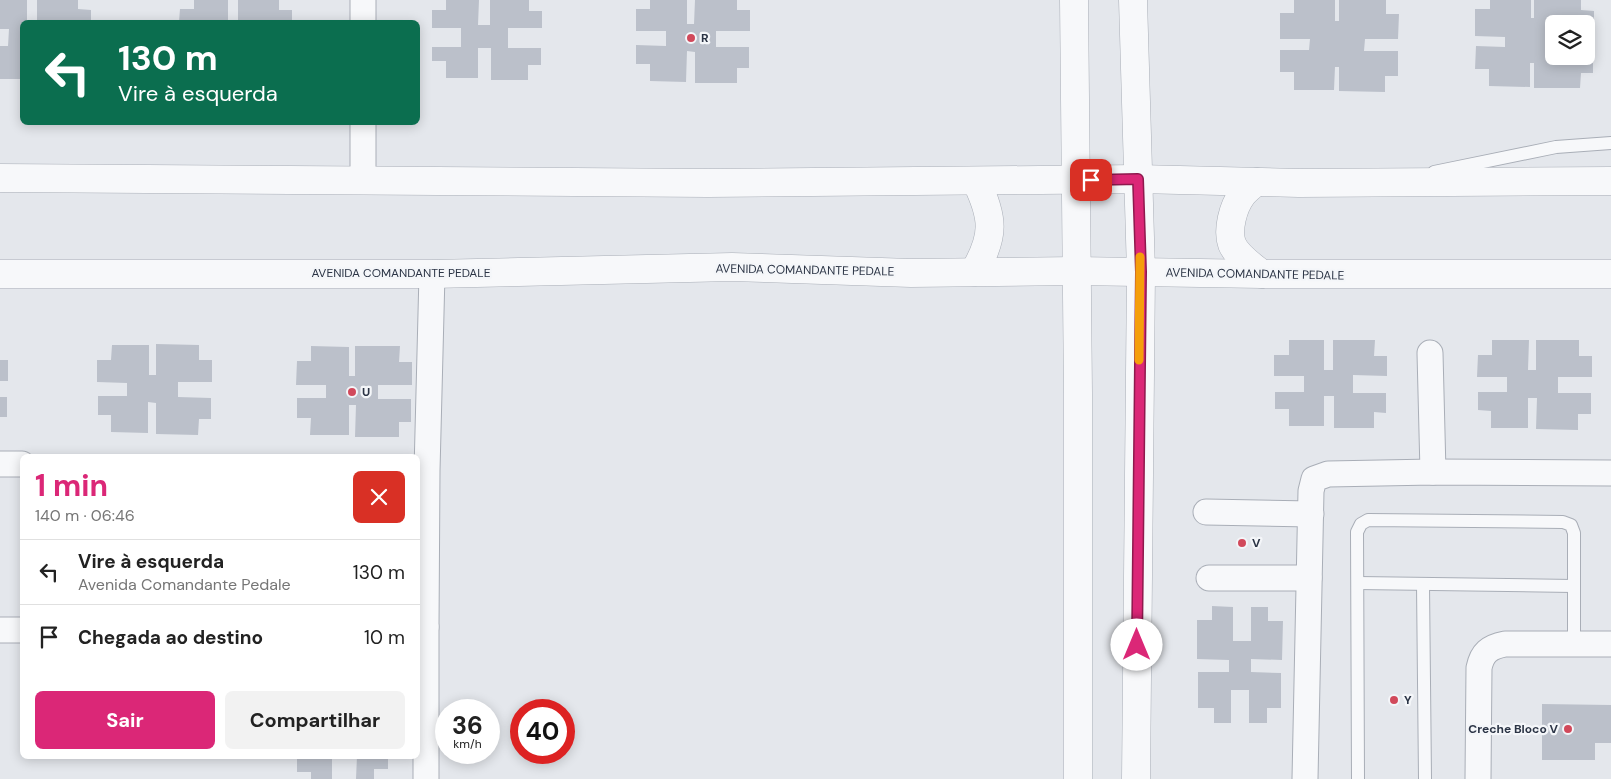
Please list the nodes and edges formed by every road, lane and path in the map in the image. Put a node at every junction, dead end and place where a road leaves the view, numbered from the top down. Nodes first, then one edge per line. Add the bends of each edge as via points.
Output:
1 (364, 0) edge
2 (1074, 0) edge
3 (1133, 0) edge
4 (364, 20) edge
5 (364, 125) edge
6 (1611, 143) edge
7 (0, 178) edge
8 (1138, 179) junction
9 (364, 180) junction
10 (1075, 180) junction
11 (976, 181) junction
12 (1392, 181) junction
13 (1611, 181) edge
14 (1256, 182) junction
15 (1076, 271) junction
16 (974, 272) junction
17 (1141, 272) junction
18 (0, 274) edge
19 (432, 274) junction
20 (1262, 274) junction
21 (1611, 274) edge
22 (1430, 354) dead end
23 (0, 464) edge
24 (20, 464) edge
25 (422, 471) edge
26 (1433, 472) junction
27 (1611, 473) edge
28 (1206, 512) dead end
29 (1311, 514) junction
30 (1209, 578) dead end
31 (1309, 578) junction
32 (1358, 583) junction
33 (1423, 585) junction
34 (1573, 586) junction
35 (422, 627) edge
36 (0, 630) edge
37 (20, 630) edge
38 (1574, 644) junction
39 (1611, 644) edge
40 (426, 779) edge
41 (1078, 779) edge
42 (1136, 779) edge
43 (1305, 779) edge
44 (1358, 779) edge
45 (1425, 779) edge
46 (1478, 779) edge

1 - 4 street
2 - 10 street
3 - 8 street
5 - 9 street
6 - 12 lane via 1556,147
7 - 9 street
8 - 10 street
8 - 14 street
8 - 17 street
9 - 11 street
10 - 11 street
10 - 15 street
11 - 16 street via 989,212 990,225 983,257
12 - 13 street
12 - 14 street
14 - 20 street via 1241,196 1230,234 1232,244
15 - 16 street, AVENIDA COMANDANTE PEDALE
15 - 17 street, AVENIDA COMANDANTE PEDALE
15 - 41 street
16 - 19 street, AVENIDA COMANDANTE PEDALE via 732,267
17 - 20 street, AVENIDA COMANDANTE PEDALE
17 - 42 street
18 - 19 street, AVENIDA COMANDANTE PEDALE
19 - 25 street
20 - 21 street, AVENIDA COMANDANTE PEDALE
22 - 26 street
23 - 24 street
25 - 35 street
26 - 27 street
26 - 29 street via 1328,474 1312,484
28 - 29 street
29 - 31 street
30 - 31 street
31 - 43 street
32 - 33 lane
32 - 34 lane via 1358,532 1361,524 1368,520 1563,522 1571,525 1574,533
32 - 44 lane
33 - 34 lane
33 - 45 lane
34 - 38 lane
35 - 40 street
36 - 37 street
38 - 39 street
38 - 46 street via 1504,644 1486,650 1479,668

